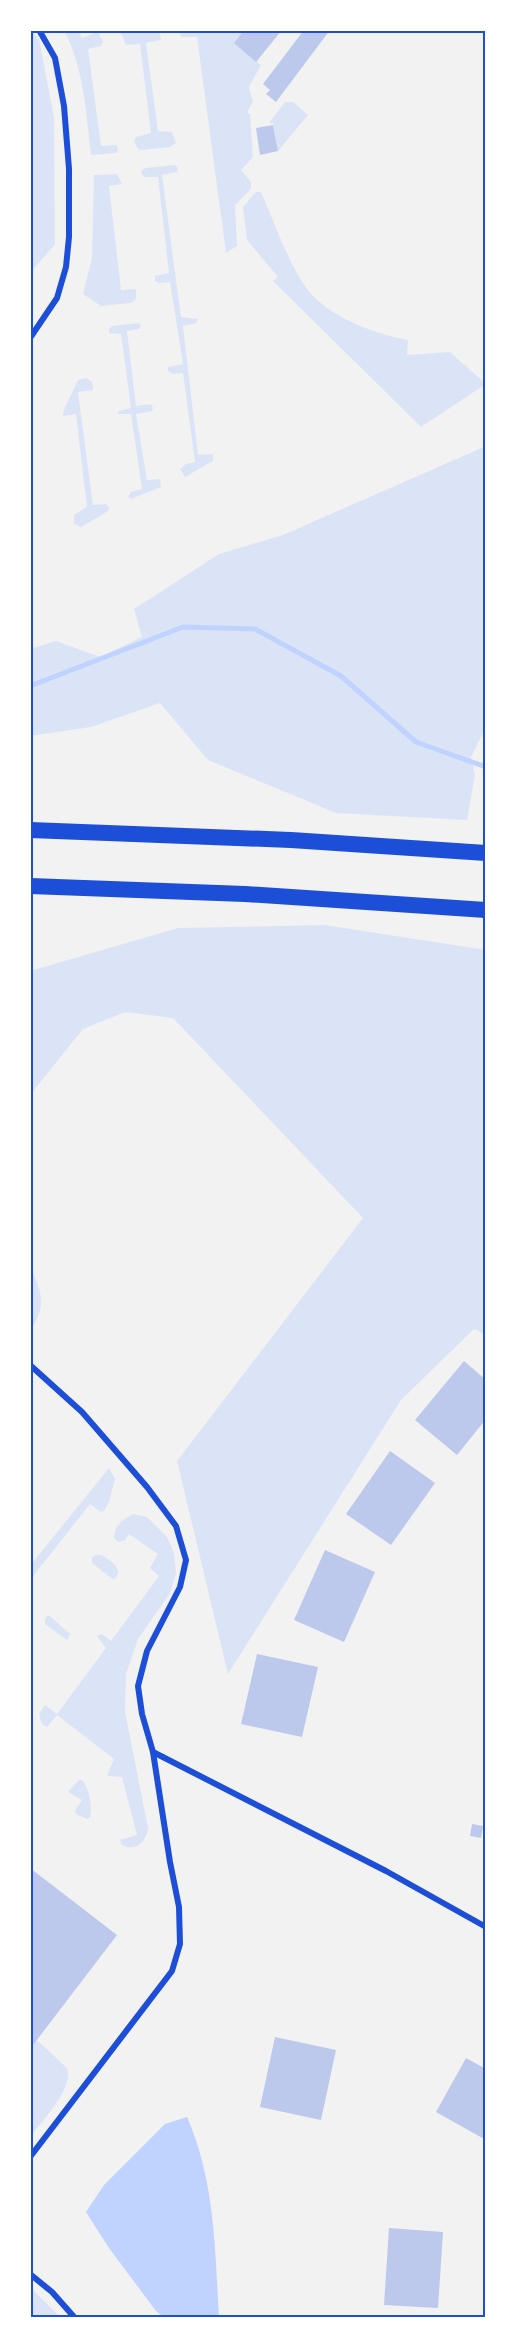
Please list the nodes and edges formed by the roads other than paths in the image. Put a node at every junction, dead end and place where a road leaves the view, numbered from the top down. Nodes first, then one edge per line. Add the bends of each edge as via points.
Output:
1 (39, 30) edge
2 (30, 338) edge
3 (30, 830) edge
4 (486, 854) edge
5 (30, 886) edge
6 (486, 910) edge
7 (30, 1365) edge
8 (153, 1752) junction
9 (486, 1927) edge
10 (30, 2157) edge
11 (30, 2274) edge
12 (75, 2318) edge

1 - 2 street via 55,58 64,106 69,237 57,298
3 - 4 highway via 291,840
5 - 6 highway via 245,894
7 - 8 street via 82,1412 176,1526 186,1560 180,1587 147,1651 138,1686
8 - 9 street via 386,1871
8 - 10 street via 179,1907 180,1944 172,1971
11 - 12 street

